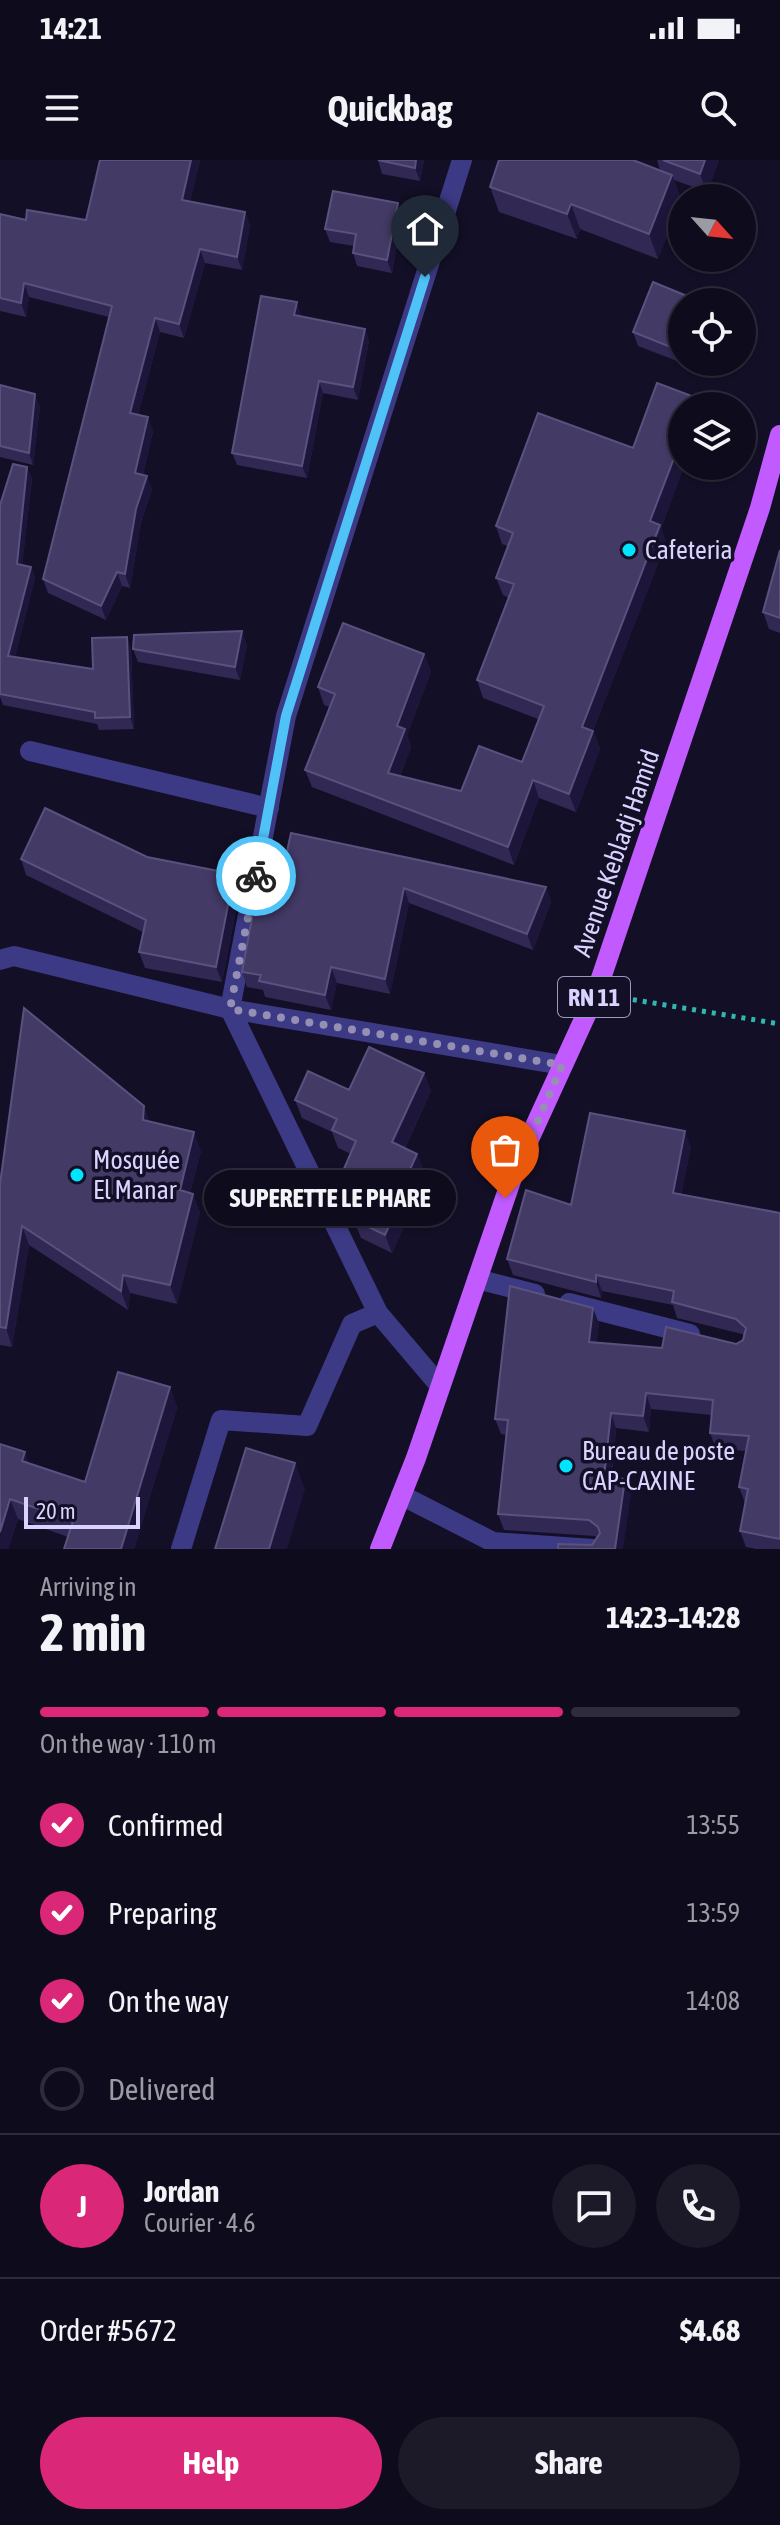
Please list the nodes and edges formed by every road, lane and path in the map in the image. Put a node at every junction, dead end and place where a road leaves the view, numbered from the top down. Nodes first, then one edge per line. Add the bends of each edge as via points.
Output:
1 (462, 160) edge
2 (780, 435) edge
3 (30, 751) dead end
4 (269, 808) junction
5 (0, 960) edge
6 (596, 993) junction
7 (230, 1009) junction
8 (780, 1024) edge
9 (562, 1065) junction
10 (477, 1279) junction
11 (378, 1313) junction
12 (708, 1339) edge
13 (440, 1386) junction
14 (401, 1495) junction
15 (181, 1549) edge
16 (380, 1549) edge
17 (593, 1549) edge

1 - 4 street via 286,716
2 - 6 main road, Avenue Kebladj Hamid / RN 11
3 - 4 street
4 - 7 street
5 - 7 street via 14,956
6 - 8 path
6 - 9 main road, Avenue Kebladj Hamid / RN 11
7 - 9 street
7 - 11 street
9 - 10 main road, Avenue Kebladj Hamid / RN 11 via 514,1172
10 - 12 street
10 - 13 main road, Avenue Kebladj Hamid / RN 11
11 - 13 street
11 - 15 street via 352,1324 307,1426 221,1420
13 - 14 main road, Avenue Kebladj Hamid / RN 11
14 - 16 main road, Avenue Kebladj Hamid / RN 11
14 - 17 street via 493,1542

